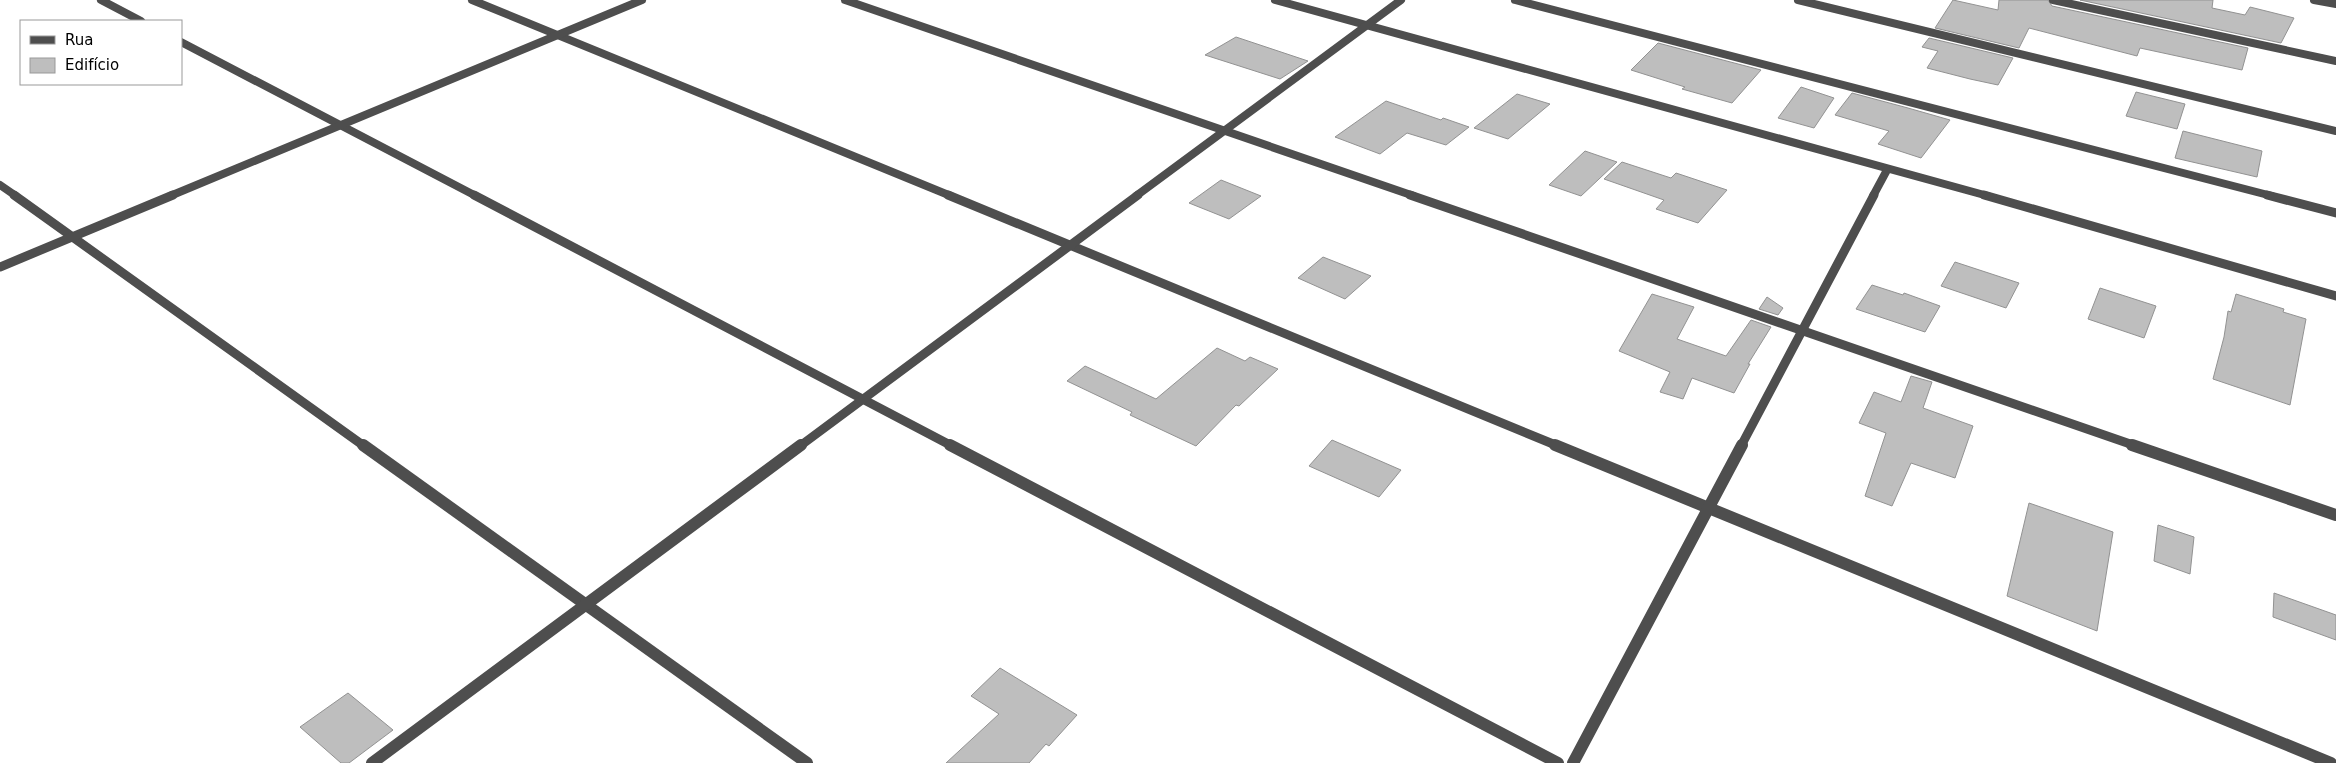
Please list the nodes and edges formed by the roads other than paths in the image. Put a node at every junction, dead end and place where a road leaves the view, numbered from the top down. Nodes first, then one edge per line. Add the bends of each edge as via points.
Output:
1 (101, 0) edge
2 (472, 0) edge
3 (642, 0) edge
4 (845, 0) edge
5 (1275, 0) edge
6 (1401, 0) edge
7 (1515, 0) edge
8 (1798, 0) edge
9 (2053, 0) edge
10 (2314, 0) edge
11 (2336, 4) edge
12 (139, 20) edge
13 (1366, 26) junction
14 (558, 35) junction
15 (182, 43) edge
16 (2336, 61) edge
17 (341, 126) junction
18 (1224, 131) junction
19 (2336, 131) edge
20 (1887, 170) junction
21 (0, 185) edge
22 (2336, 213) edge
23 (73, 237) junction
24 (1070, 246) junction
25 (0, 267) edge
26 (2336, 296) edge
27 (1802, 331) junction
28 (863, 399) junction
29 (1708, 508) junction
30 (2336, 515) edge
31 (586, 605) junction
32 (372, 763) edge
33 (807, 763) edge
34 (1558, 763) edge
35 (1573, 763) edge
36 (2331, 763) edge

1 - 12 street
2 - 14 street
3 - 14 street
4 - 18 street
5 - 13 street
6 - 13 street
7 - 22 street
8 - 19 street
9 - 16 street
10 - 11 street
13 - 18 street
13 - 20 street
14 - 17 street
14 - 24 street
15 - 17 street
17 - 23 street
17 - 28 street
18 - 24 street
18 - 27 street
20 - 26 street via 2112,230
20 - 27 street
21 - 23 street
23 - 25 street
23 - 31 street
24 - 28 street
24 - 29 street
27 - 29 street
27 - 30 street
28 - 31 street
28 - 34 street
29 - 35 street
29 - 36 street
31 - 32 street
31 - 33 street

